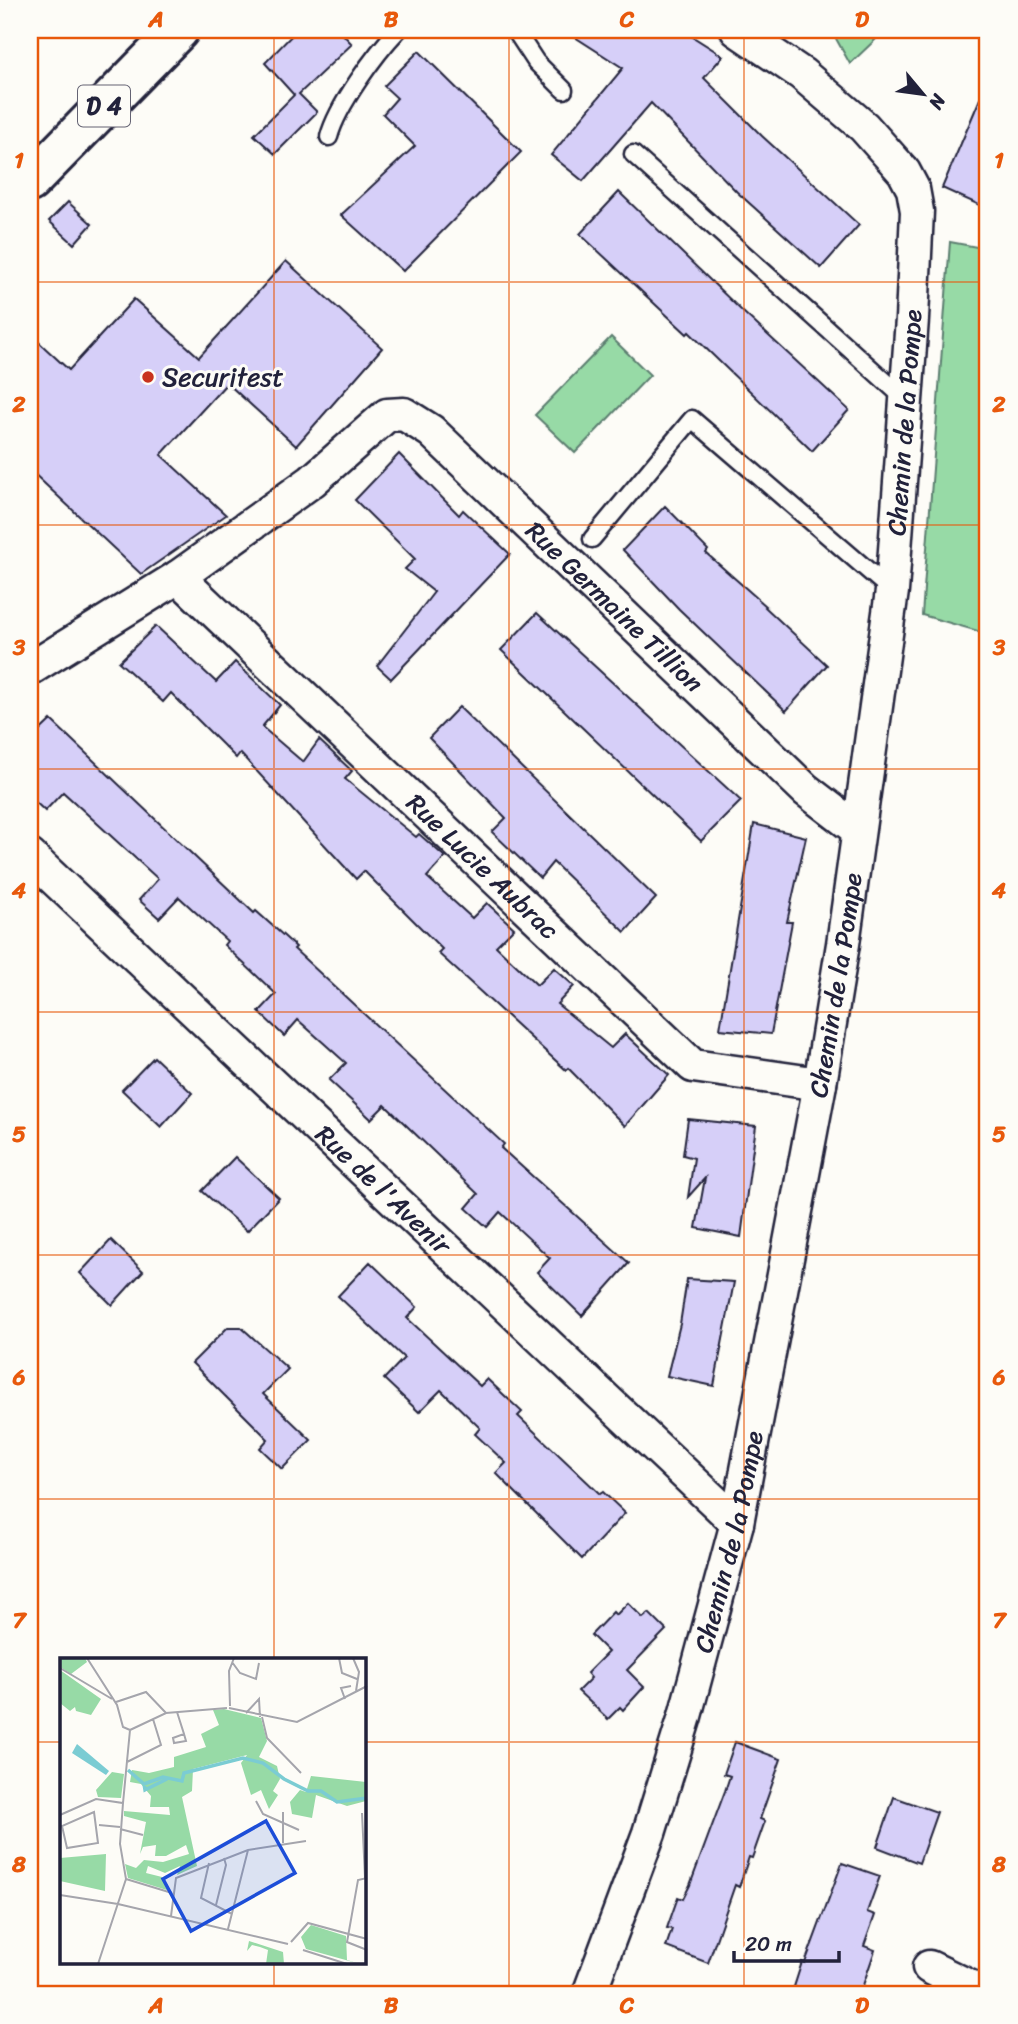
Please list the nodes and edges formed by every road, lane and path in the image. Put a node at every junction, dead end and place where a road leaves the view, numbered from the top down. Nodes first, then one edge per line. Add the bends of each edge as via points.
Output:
1 (179, 30) edge
2 (398, 30) edge
3 (515, 30) edge
4 (737, 30) edge
5 (564, 90) dead end
6 (329, 136) dead end
7 (633, 154) dead end
8 (30, 182) edge
9 (905, 399) junction
10 (592, 539) dead end
11 (178, 577) junction
12 (892, 591) junction
13 (30, 669) edge
14 (858, 830) junction
15 (30, 856) edge
16 (820, 1084) junction
17 (737, 1523) junction
18 (929, 1967) dead end
19 (589, 1994) edge
20 (985, 1994) edge

1 - 8 main road, D 4
2 - 6 lane via 350,95
3 - 5 lane via 536,62
4 - 9 street, Chemin de la Pompe via 823,90 864,127 913,188 916,239
7 - 9 lane
9 - 12 street, Chemin de la Pompe
10 - 12 lane via 692,419
11 - 13 street, Rue Germaine Tillion
11 - 14 street, Rue Germaine Tillion via 312,481 387,415 404,414 431,431 766,753
11 - 16 street, Rue Lucie Aubrac via 694,1066
12 - 14 street, Chemin de la Pompe
14 - 16 street, Chemin de la Pompe
15 - 17 street, Rue de l'Avenir
16 - 17 street, Chemin de la Pompe
17 - 19 street, Chemin de la Pompe via 649,1833
18 - 20 street

